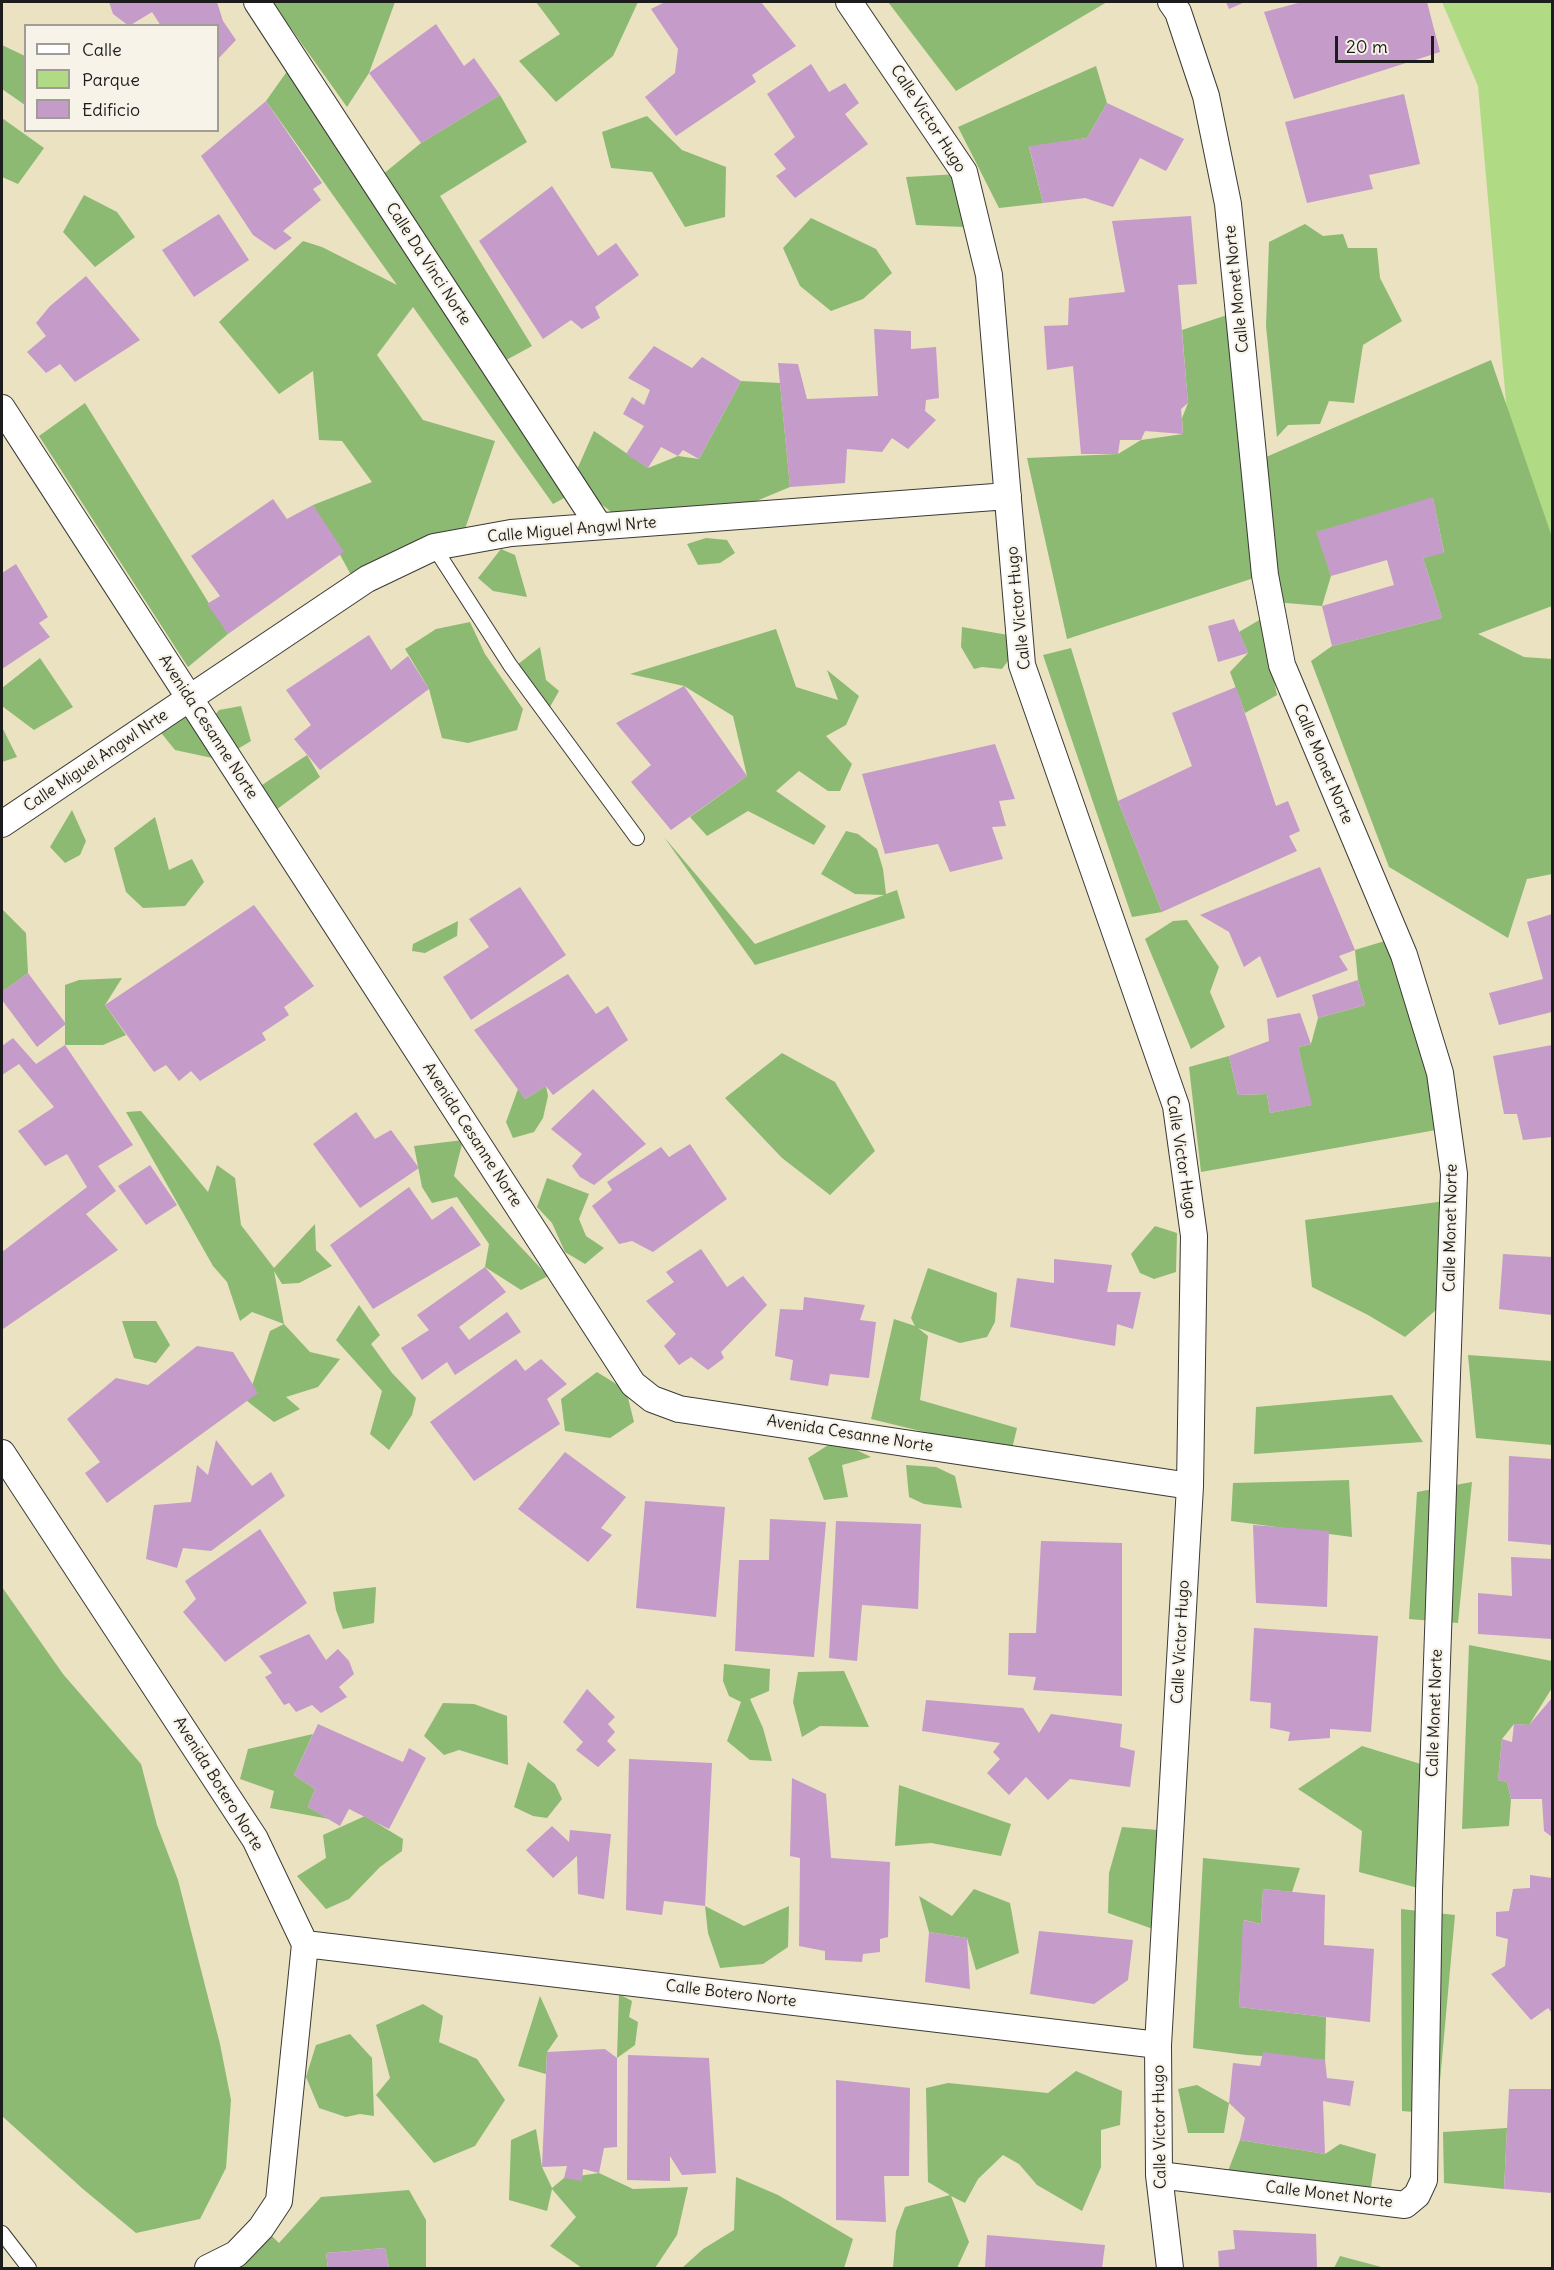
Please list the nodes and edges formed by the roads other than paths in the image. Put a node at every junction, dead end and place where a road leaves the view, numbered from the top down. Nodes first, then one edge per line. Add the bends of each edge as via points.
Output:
1 (257, 2) edge
2 (849, 2) edge
3 (1171, 2) edge
4 (2, 408) edge
5 (1008, 496) junction
6 (599, 526) junction
7 (434, 547) junction
8 (189, 697) junction
9 (2, 824) edge
10 (637, 838) dead end
11 (2, 1453) edge
12 (1190, 1486) junction
13 (305, 1944) junction
14 (1158, 2045) junction
15 (1159, 2175) junction
16 (2, 2233) edge
17 (29, 2268) edge
18 (208, 2268) edge
19 (1170, 2268) edge

1 - 6 street, Calle Da Vinci Norte
2 - 5 street, Calle Victor Hugo via 964,172 989,275
3 - 15 street, Calle Monet Norte via 1178,12 1206,96 1228,204 1265,576 1282,665 1404,956 1440,1073 1454,1174 1429,1891 1424,2180 1417,2195 1405,2205
4 - 8 street, Avenida Cesanne Norte
5 - 6 street, Calle Miguel Angwl Nrte
5 - 12 street, Calle Victor Hugo via 1022,665 1176,1106 1194,1236
6 - 7 street, Calle Miguel Angwl Nrte via 512,533
7 - 8 street, Calle Miguel Angwl Nrte via 367,579
7 - 10 lane via 510,665
8 - 9 street, Calle Miguel Angwl Nrte
8 - 12 street, Avenida Cesanne Norte via 633,1384 652,1399 679,1409
11 - 13 street, Avenida Botero Norte via 255,1839
12 - 14 street, Calle Victor Hugo
13 - 14 street, Calle Botero Norte
13 - 18 street via 279,2200 261,2228 236,2254
14 - 15 street, Calle Victor Hugo
15 - 19 street, Calle Victor Hugo
16 - 17 lane

